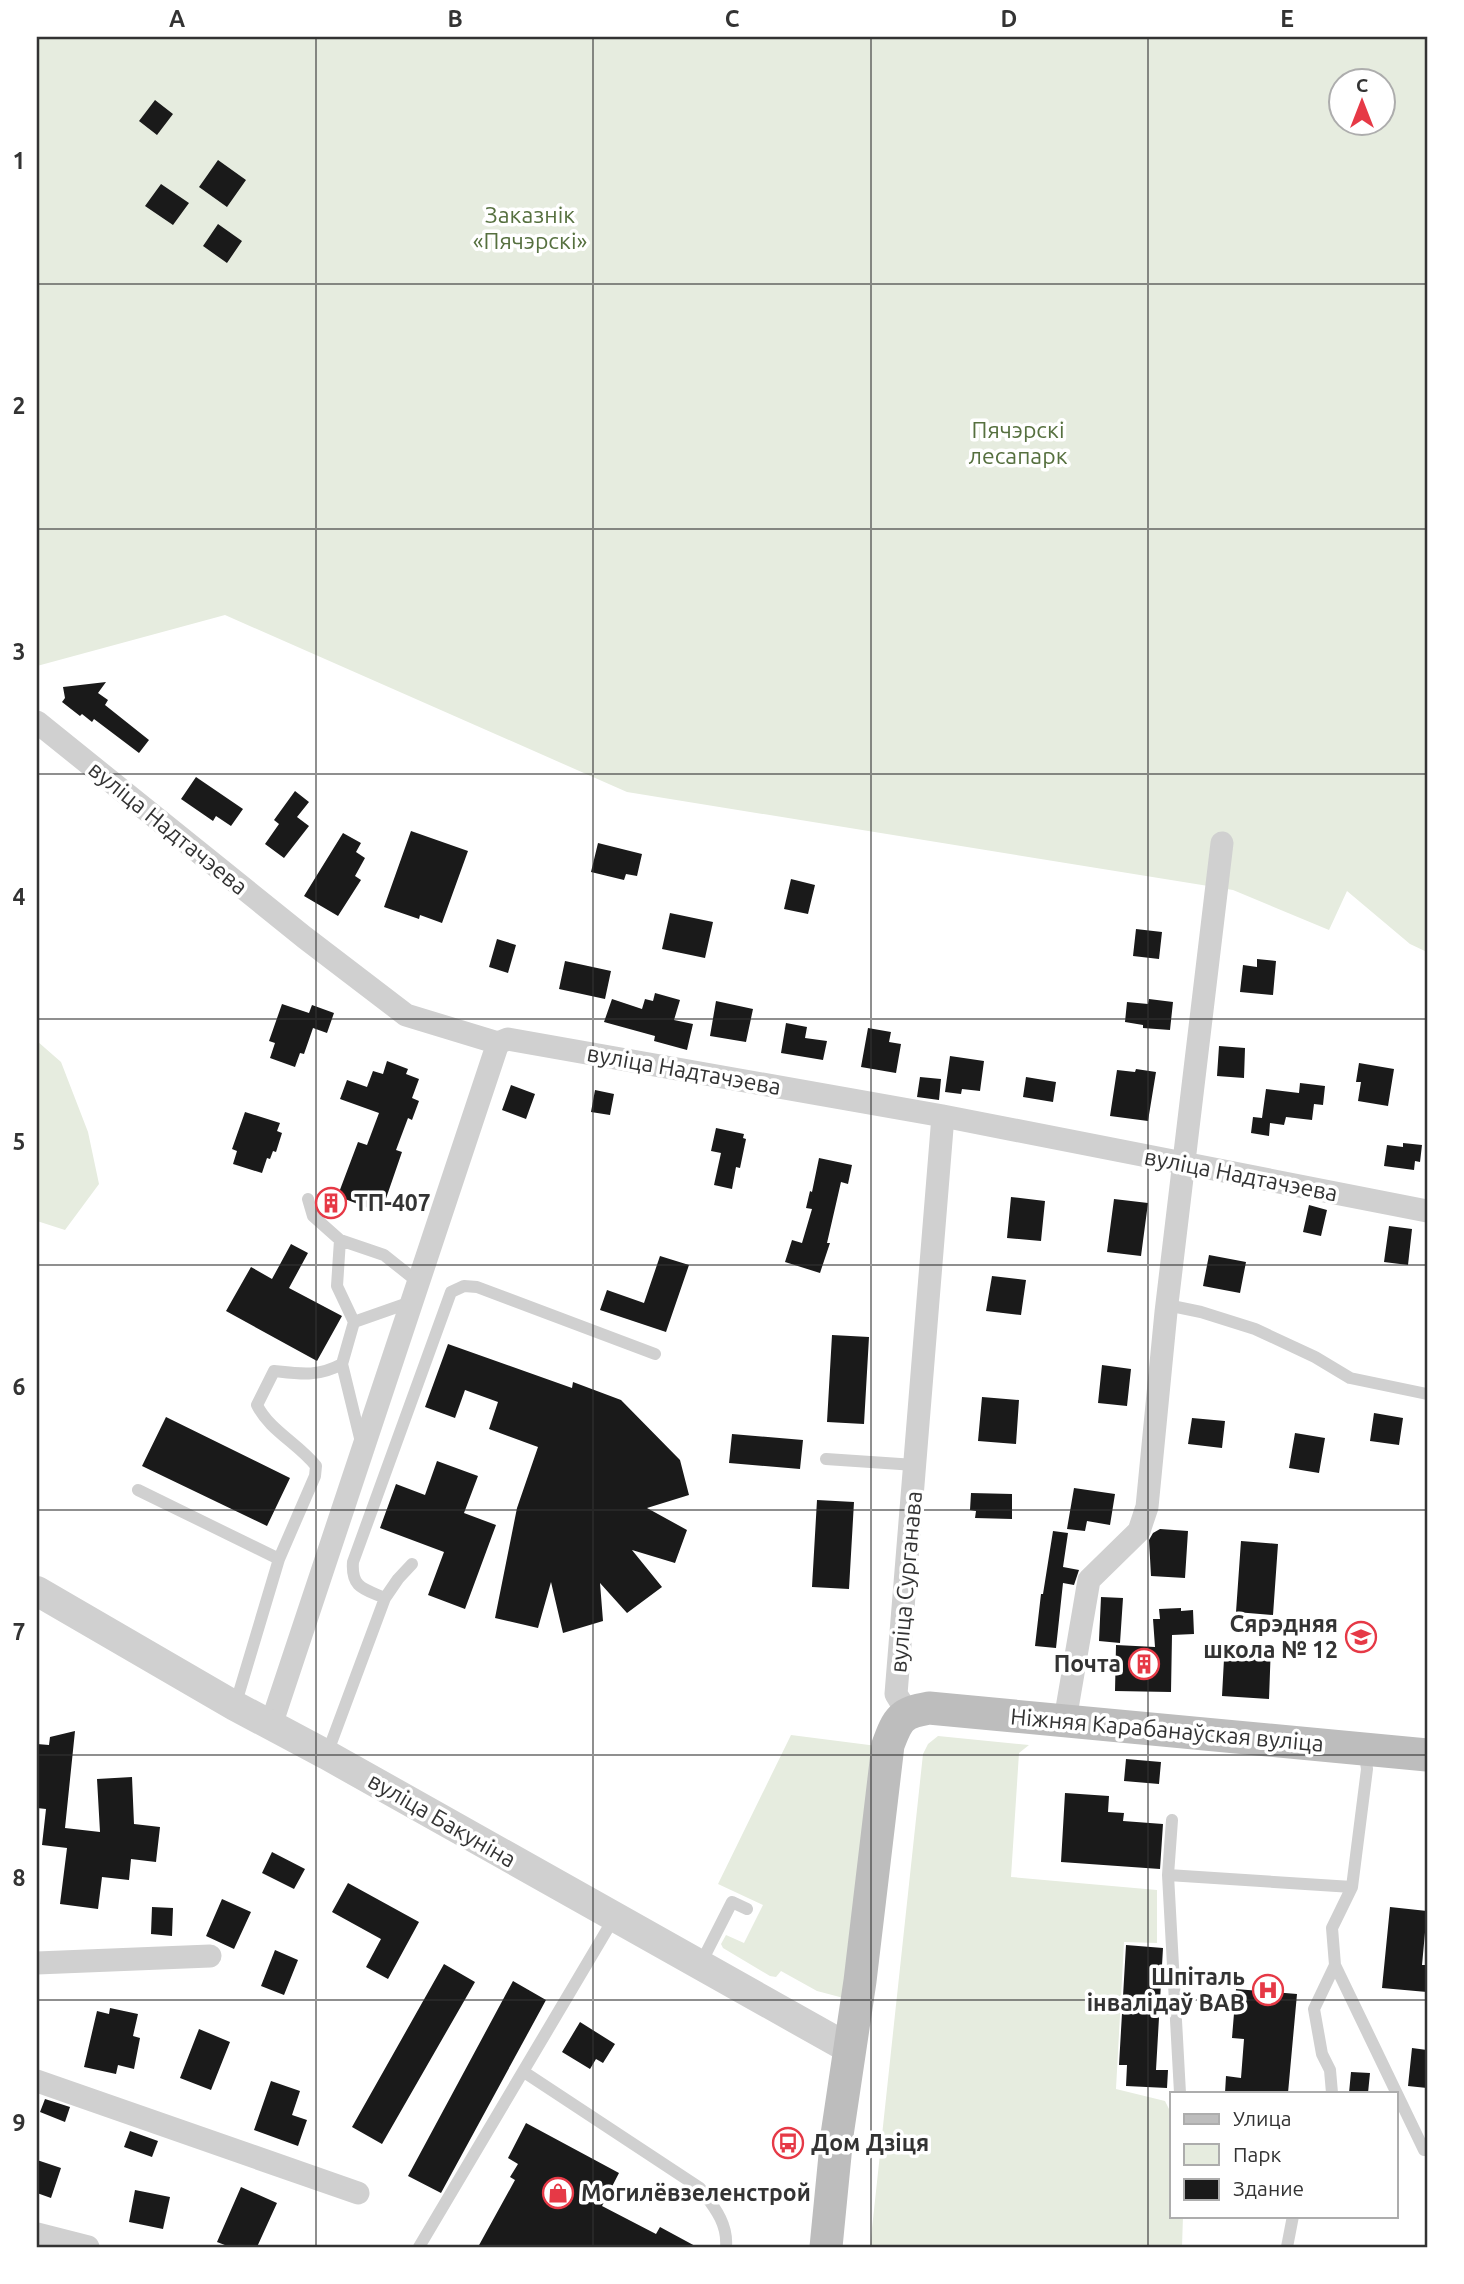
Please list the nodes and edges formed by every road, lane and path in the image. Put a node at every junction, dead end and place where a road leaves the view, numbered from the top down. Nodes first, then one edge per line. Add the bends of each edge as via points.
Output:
1 (37, 722) edge
2 (1222, 843) dead end
3 (498, 1044) junction
4 (943, 1116) junction
5 (1185, 1164) junction
6 (308, 1199) dead end
7 (1427, 1211) edge
8 (340, 1240) junction
9 (415, 1292) junction
10 (1167, 1305) junction
11 (354, 1322) junction
12 (655, 1354) dead end
13 (342, 1364) junction
14 (1427, 1394) edge
15 (363, 1448) junction
16 (826, 1459) dead end
17 (915, 1465) junction
18 (138, 1490) dead end
19 (279, 1559) junction
20 (412, 1564) dead end
21 (37, 1591) edge
22 (385, 1598) junction
23 (235, 1706) junction
24 (907, 1712) junction
25 (1065, 1720) junction
26 (271, 1725) junction
27 (1364, 1749) junction
28 (327, 1755) junction
29 (1427, 1755) edge
30 (1172, 1820) dead end
31 (1168, 1875) junction
32 (1352, 1887) junction
33 (747, 1909) dead end
34 (614, 1917) junction
35 (210, 1956) dead end
36 (37, 1963) edge
37 (1335, 1965) junction
38 (700, 1966) junction
39 (848, 2048) junction
40 (524, 2072) junction
41 (37, 2081) edge
42 (1180, 2092) edge
43 (1332, 2092) edge
44 (1396, 2092) edge
45 (1398, 2096) edge
46 (1427, 2150) edge
47 (358, 2193) dead end
48 (1293, 2218) edge
49 (37, 2235) edge
50 (88, 2247) edge
51 (419, 2247) edge
52 (726, 2247) edge
53 (826, 2247) edge
54 (1287, 2247) edge

1 - 3 street, вуліца Надтачэева via 406,1015
2 - 5 street
3 - 4 street, вуліца Надтачэева via 508,1039
3 - 9 street
4 - 5 street, вуліца Надтачэева
4 - 17 street, вуліца Сурганава
5 - 7 street, вуліца Надтачэева
5 - 10 street
6 - 8 lane via 313,1216
8 - 9 lane via 384,1255
8 - 11 lane via 337,1286
9 - 11 lane
9 - 15 street
10 - 14 lane via 1255,1329 1350,1378
10 - 25 street via 1147,1507 1139,1531 1089,1580
11 - 13 lane
12 - 22 lane via 477,1287 451,1292 353,1562 352,1577 358,1586
13 - 15 lane
13 - 19 lane via 309,1374 274,1371 257,1405 262,1416 316,1466
15 - 26 street
16 - 17 lane
17 - 24 street, вуліца Сурганава via 896,1694
18 - 19 lane
19 - 23 lane
20 - 22 lane
21 - 23 street, вуліца Бакуніна
22 - 28 lane
23 - 26 street, вуліца Бакуніна
24 - 25 main road, Ніжняя Карабанаўская вуліца via 929,1708
24 - 39 main road via 895,1725 888,1745
25 - 27 main road, Ніжняя Карабанаўская вуліца
26 - 28 street, вуліца Бакуніна
27 - 29 main road, Ніжняя Карабанаўская вуліца
27 - 32 lane via 1367,1769
28 - 34 street, вуліца Бакуніна
30 - 31 lane
31 - 32 lane
31 - 42 lane
32 - 37 lane via 1332,1928
33 - 38 lane via 732,1902
34 - 38 street, вуліца Бакуніна
34 - 40 lane
35 - 36 street
37 - 43 lane via 1314,2009
37 - 44 lane
38 - 39 street, вуліца Бакуніна
39 - 53 main road
40 - 51 lane
40 - 52 lane via 700,2188 720,2214
41 - 47 street
45 - 46 lane
48 - 54 lane
49 - 50 street

